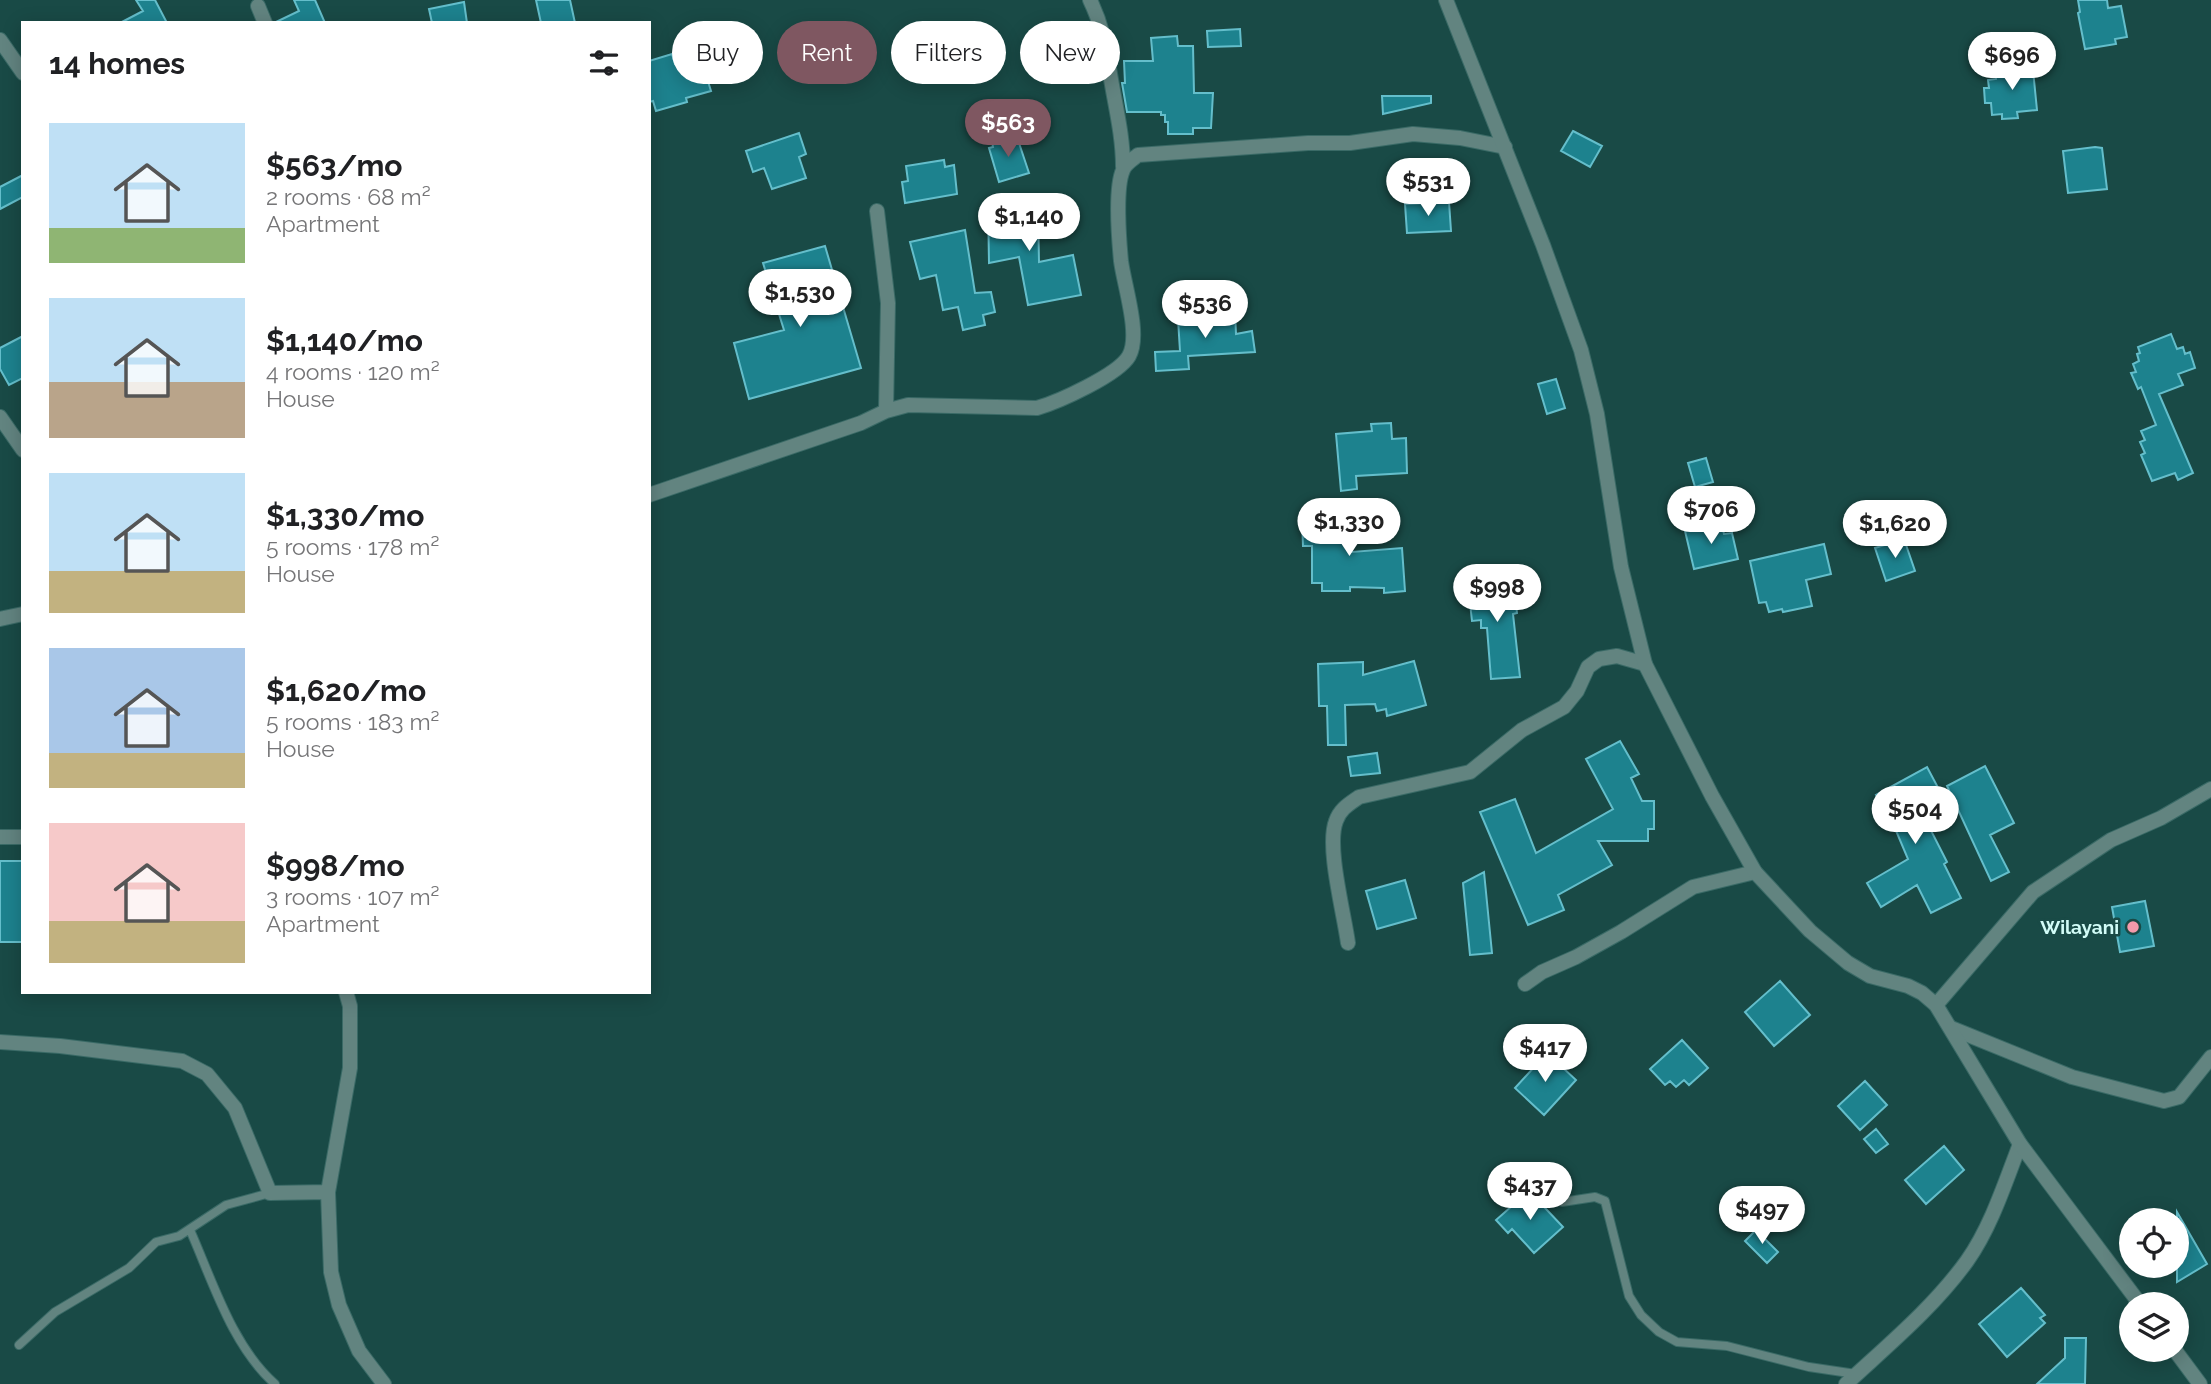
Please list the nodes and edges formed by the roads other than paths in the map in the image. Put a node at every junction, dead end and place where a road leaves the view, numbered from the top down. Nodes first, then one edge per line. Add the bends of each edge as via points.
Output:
1 (1090, 0) edge
2 (1446, 0) edge
3 (258, 6) dead end
4 (264, 21) edge
5 (0, 40) edge
6 (21, 70) edge
7 (1505, 147) junction
8 (1123, 167) junction
9 (877, 211) dead end
10 (886, 411) junction
11 (0, 417) edge
12 (21, 447) edge
13 (651, 494) edge
14 (21, 614) edge
15 (0, 619) edge
16 (1645, 664) junction
17 (2211, 789) edge
18 (0, 837) edge
19 (21, 837) edge
20 (1755, 872) junction
21 (1348, 943) dead end
22 (1525, 984) dead end
23 (347, 994) edge
24 (1936, 1005) junction
25 (1951, 1028) junction
26 (0, 1042) edge
27 (2211, 1056) edge
28 (2020, 1144) junction
29 (328, 1192) junction
30 (270, 1193) junction
31 (1562, 1202) dead end
32 (190, 1230) junction
33 (2131, 1292) edge
34 (19, 1345) dead end
35 (2184, 1362) edge
36 (1849, 1381) edge
37 (275, 1384) edge
38 (384, 1384) edge
39 (2200, 1384) edge

1 - 8 street via 1107,49
2 - 7 street
3 - 4 street
5 - 6 street
7 - 8 street via 1413,134 1350,144 1138,155
7 - 16 street via 1581,350 1597,414 1621,567
8 - 10 street via 1119,214 1133,344 1119,369 1037,408 908,405
9 - 10 street via 888,303
10 - 13 street
11 - 12 street
14 - 15 street
16 - 20 street
16 - 21 street via 1617,656 1599,659 1588,667 1564,707 1522,730 1470,772 1359,797 1344,806 1335,822 1333,848
17 - 24 street via 2111,840 2033,892
18 - 19 street
20 - 22 street via 1693,887
20 - 24 street via 1810,931 1848,963 1870,976 1908,986
23 - 29 street via 350,1068
24 - 25 street
25 - 27 street via 2072,1077 2164,1101 2179,1097
25 - 28 street
26 - 30 street via 182,1060 207,1074 235,1108
28 - 33 street
28 - 36 street via 1968,1260 1921,1315
29 - 30 street
29 - 38 street via 330,1261 339,1305 359,1351
30 - 32 lane via 226,1205
31 - 36 lane via 1605,1200 1629,1296 1659,1332 1677,1342 1727,1346
32 - 34 lane via 156,1242 129,1268 55,1312
32 - 37 lane via 233,1326
35 - 39 street

